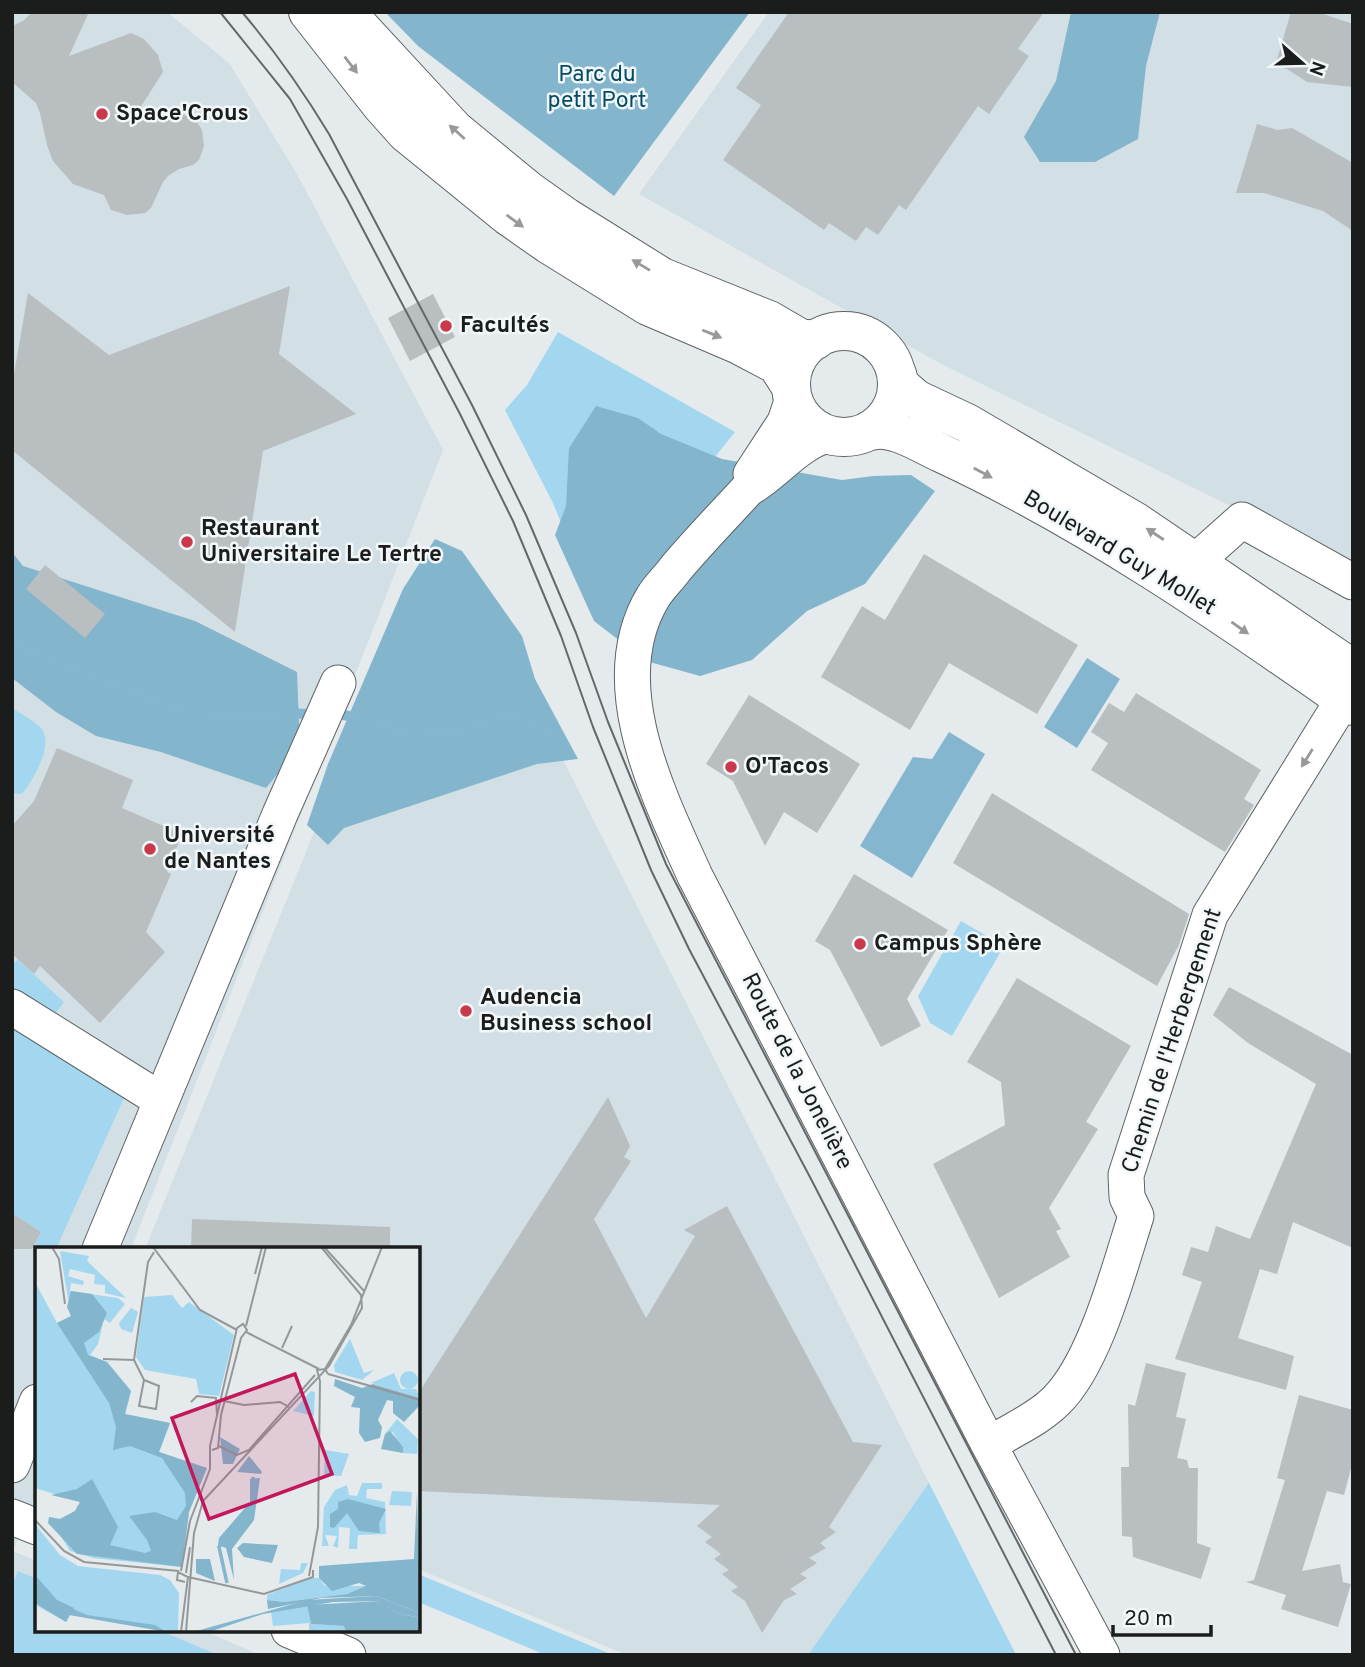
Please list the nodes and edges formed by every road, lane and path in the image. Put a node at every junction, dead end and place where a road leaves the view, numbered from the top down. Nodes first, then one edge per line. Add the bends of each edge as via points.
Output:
1 (308, 12) edge
2 (346, 12) edge
3 (816, 340) junction
4 (897, 374) junction
5 (792, 393) junction
6 (871, 431) junction
7 (827, 435) junction
8 (748, 489) junction
9 (1196, 561) junction
10 (1353, 583) edge
11 (338, 683) dead end
12 (1350, 692) edge
13 (12, 1007) edge
14 (161, 1100) junction
15 (101, 1247) edge
16 (35, 1407) edge
17 (989, 1444) junction
18 (12, 1465) edge
19 (12, 1517) edge
20 (35, 1526) edge
21 (294, 1632) edge
22 (348, 1655) edge
23 (1102, 1655) edge

1 -> 5 main road via 406,133 508,216 648,306 777,365
3 -> 2 main road via 800,338 769,320 662,277 566,217 455,131
3 - 4 main road via 837,332 867,336 884,349
3 - 5 main road via 797,360
4 - 6 main road via 897,396 891,410
9 -> 4 main road, Boulevard Guy Mollet via 968,423 916,399 900,385
5 - 7 main road via 805,421
5 - 8 street, Route de la Jonelière via 785,422 752,470
6 - 7 main road via 845,438
6 -> 12 main road, Boulevard Guy Mollet via 892,432 976,470 1084,529
7 - 8 street, Route de la Jonelière via 804,444 765,480
8 - 17 street, Route de la Jonelière via 654,595 636,638 633,690 654,785 701,888
9 - 10 street via 1242,520
9 - 12 main road, Boulevard Guy Mollet
11 - 14 street
12 -> 17 street, Chemin de l'Herbergement via 1210,915 1126,1175 1127,1197 1136,1216 1091,1345 1072,1384 1041,1415
13 - 14 street
14 - 15 street
16 - 18 street
17 - 23 street, Route de la Jonelière
19 - 20 street
21 - 22 street

